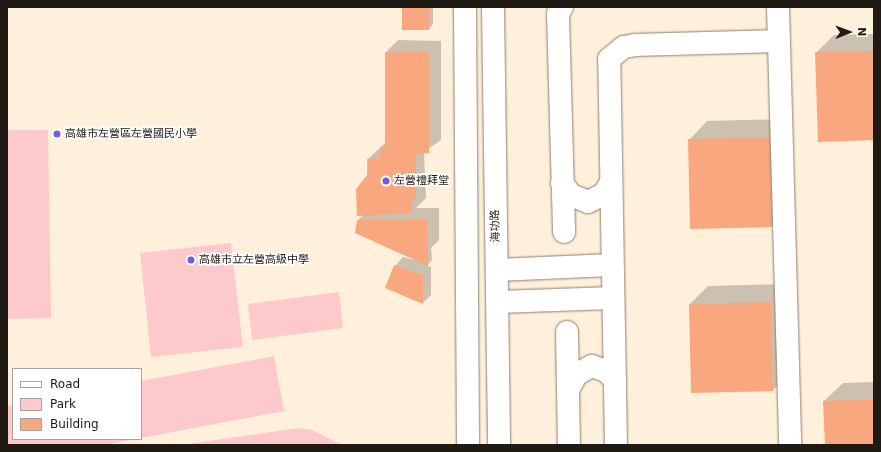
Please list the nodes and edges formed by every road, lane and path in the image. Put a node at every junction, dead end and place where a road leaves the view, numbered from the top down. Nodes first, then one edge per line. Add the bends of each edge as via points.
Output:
1 (465, 7) edge
2 (493, 7) edge
3 (562, 7) edge
4 (778, 7) edge
5 (779, 41) junction
6 (562, 183) junction
7 (610, 184) junction
8 (588, 202) junction
9 (611, 218) junction
10 (612, 265) junction
11 (497, 270) junction
12 (613, 298) junction
13 (498, 302) junction
14 (614, 350) junction
15 (592, 366) junction
16 (615, 380) junction
17 (568, 390) junction
18 (468, 445) edge
19 (499, 445) edge
20 (570, 445) edge
21 (616, 445) edge
22 (790, 445) edge

1 - 18 street
2 - 11 street, 海功路
3 - 6 street via 558,14
4 - 5 street
5 - 7 street via 635,45 615,52 608,68
5 - 22 street
6 - 8 street via 574,197
6 - 8 street via 564,228 573,209
7 - 8 street via 604,194
7 - 9 street
8 - 9 street via 602,206
9 - 10 street
10 - 11 street
10 - 12 street
11 - 13 street, 海功路
12 - 13 street
12 - 14 street
13 - 19 street, 海功路
14 - 15 street via 607,359
14 - 16 street
15 - 16 street via 606,371
15 - 17 street via 577,374
15 - 17 street via 574,360 567,341
16 - 21 street
17 - 20 street

